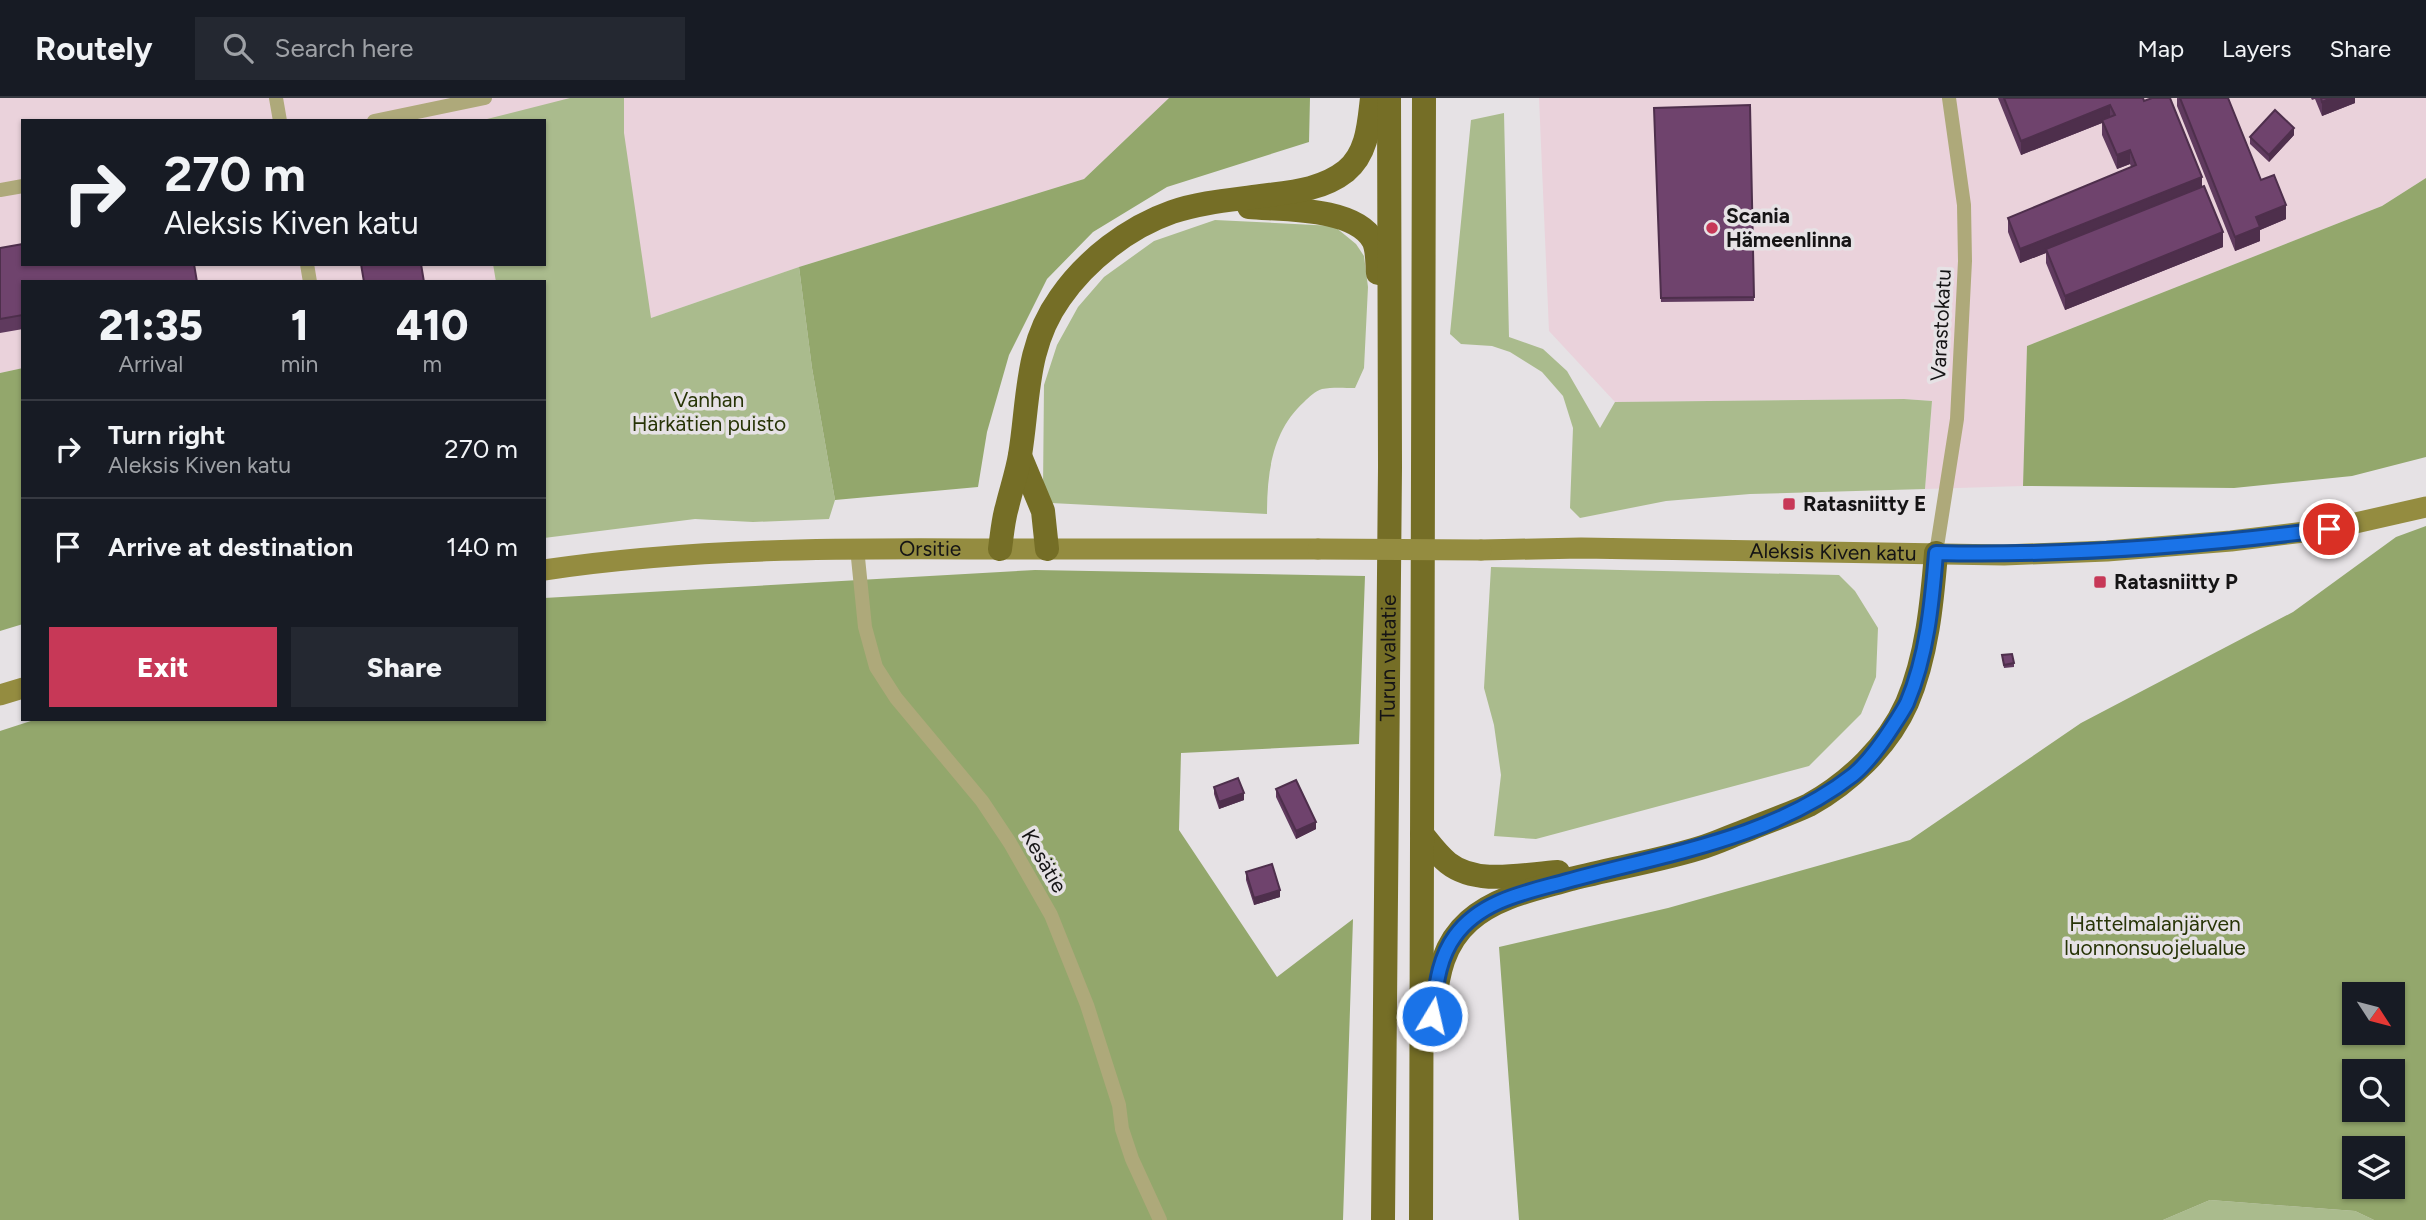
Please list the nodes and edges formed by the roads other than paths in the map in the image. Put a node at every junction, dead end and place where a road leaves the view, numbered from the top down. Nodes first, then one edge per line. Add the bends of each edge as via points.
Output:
1 (276, 98) edge
2 (485, 98) edge
3 (1372, 98) edge
4 (1389, 98) edge
5 (1424, 98) edge
6 (1949, 98) edge
7 (280, 119) edge
8 (384, 119) edge
9 (21, 186) edge
10 (0, 190) edge
11 (1203, 204) junction
12 (1020, 456) junction
13 (1390, 467) junction
14 (2426, 507) edge
15 (857, 548) junction
16 (1000, 549) junction
17 (1047, 549) junction
18 (1318, 549) joint
19 (1936, 553) junction
20 (546, 570) edge
21 (21, 689) edge
22 (0, 695) edge
23 (1422, 834) junction
24 (1611, 869) junction
25 (1422, 1087) junction
26 (1160, 1220) edge
27 (1384, 1220) edge
28 (1420, 1220) edge

1 - 7 street
2 - 8 street
3 - 11 highway via 1367,140 1348,170 1315,188
4 - 13 highway, Turun valtatie
5 - 23 highway, Turun valtatie
6 - 19 street, Varastokatu via 1964,205 1965,261 1957,418
9 - 10 street
11 - 12 highway via 1172,212 1122,239 1091,262 1061,296 1047,318 1027,386
11 - 13 highway via 1343,217 1375,243
12 - 16 highway
12 - 17 highway via 1043,511
13 - 27 highway, Turun valtatie
14 - 19 main road, Aleksis Kiven katu via 2351,526 2231,541 2107,551
15 - 16 main road, Orsitie
15 - 20 main road, Orsitie via 659,558
15 - 26 street, Kesätie via 865,627 876,667 982,802 1051,915 1087,1004 1132,1159
16 - 17 main road, Orsitie
17 - 18 main road, Orsitie
18 - 19 main road, Aleksis Kiven katu, bridge
19 - 24 highway via 1928,626 1906,705 1882,744 1854,774 1809,804 1700,848
21 - 22 main road
23 - 24 highway via 1451,866 1482,877
23 - 25 highway, Turun valtatie
24 - 25 highway via 1489,906 1456,934 1439,969
25 - 28 highway, Turun valtatie

